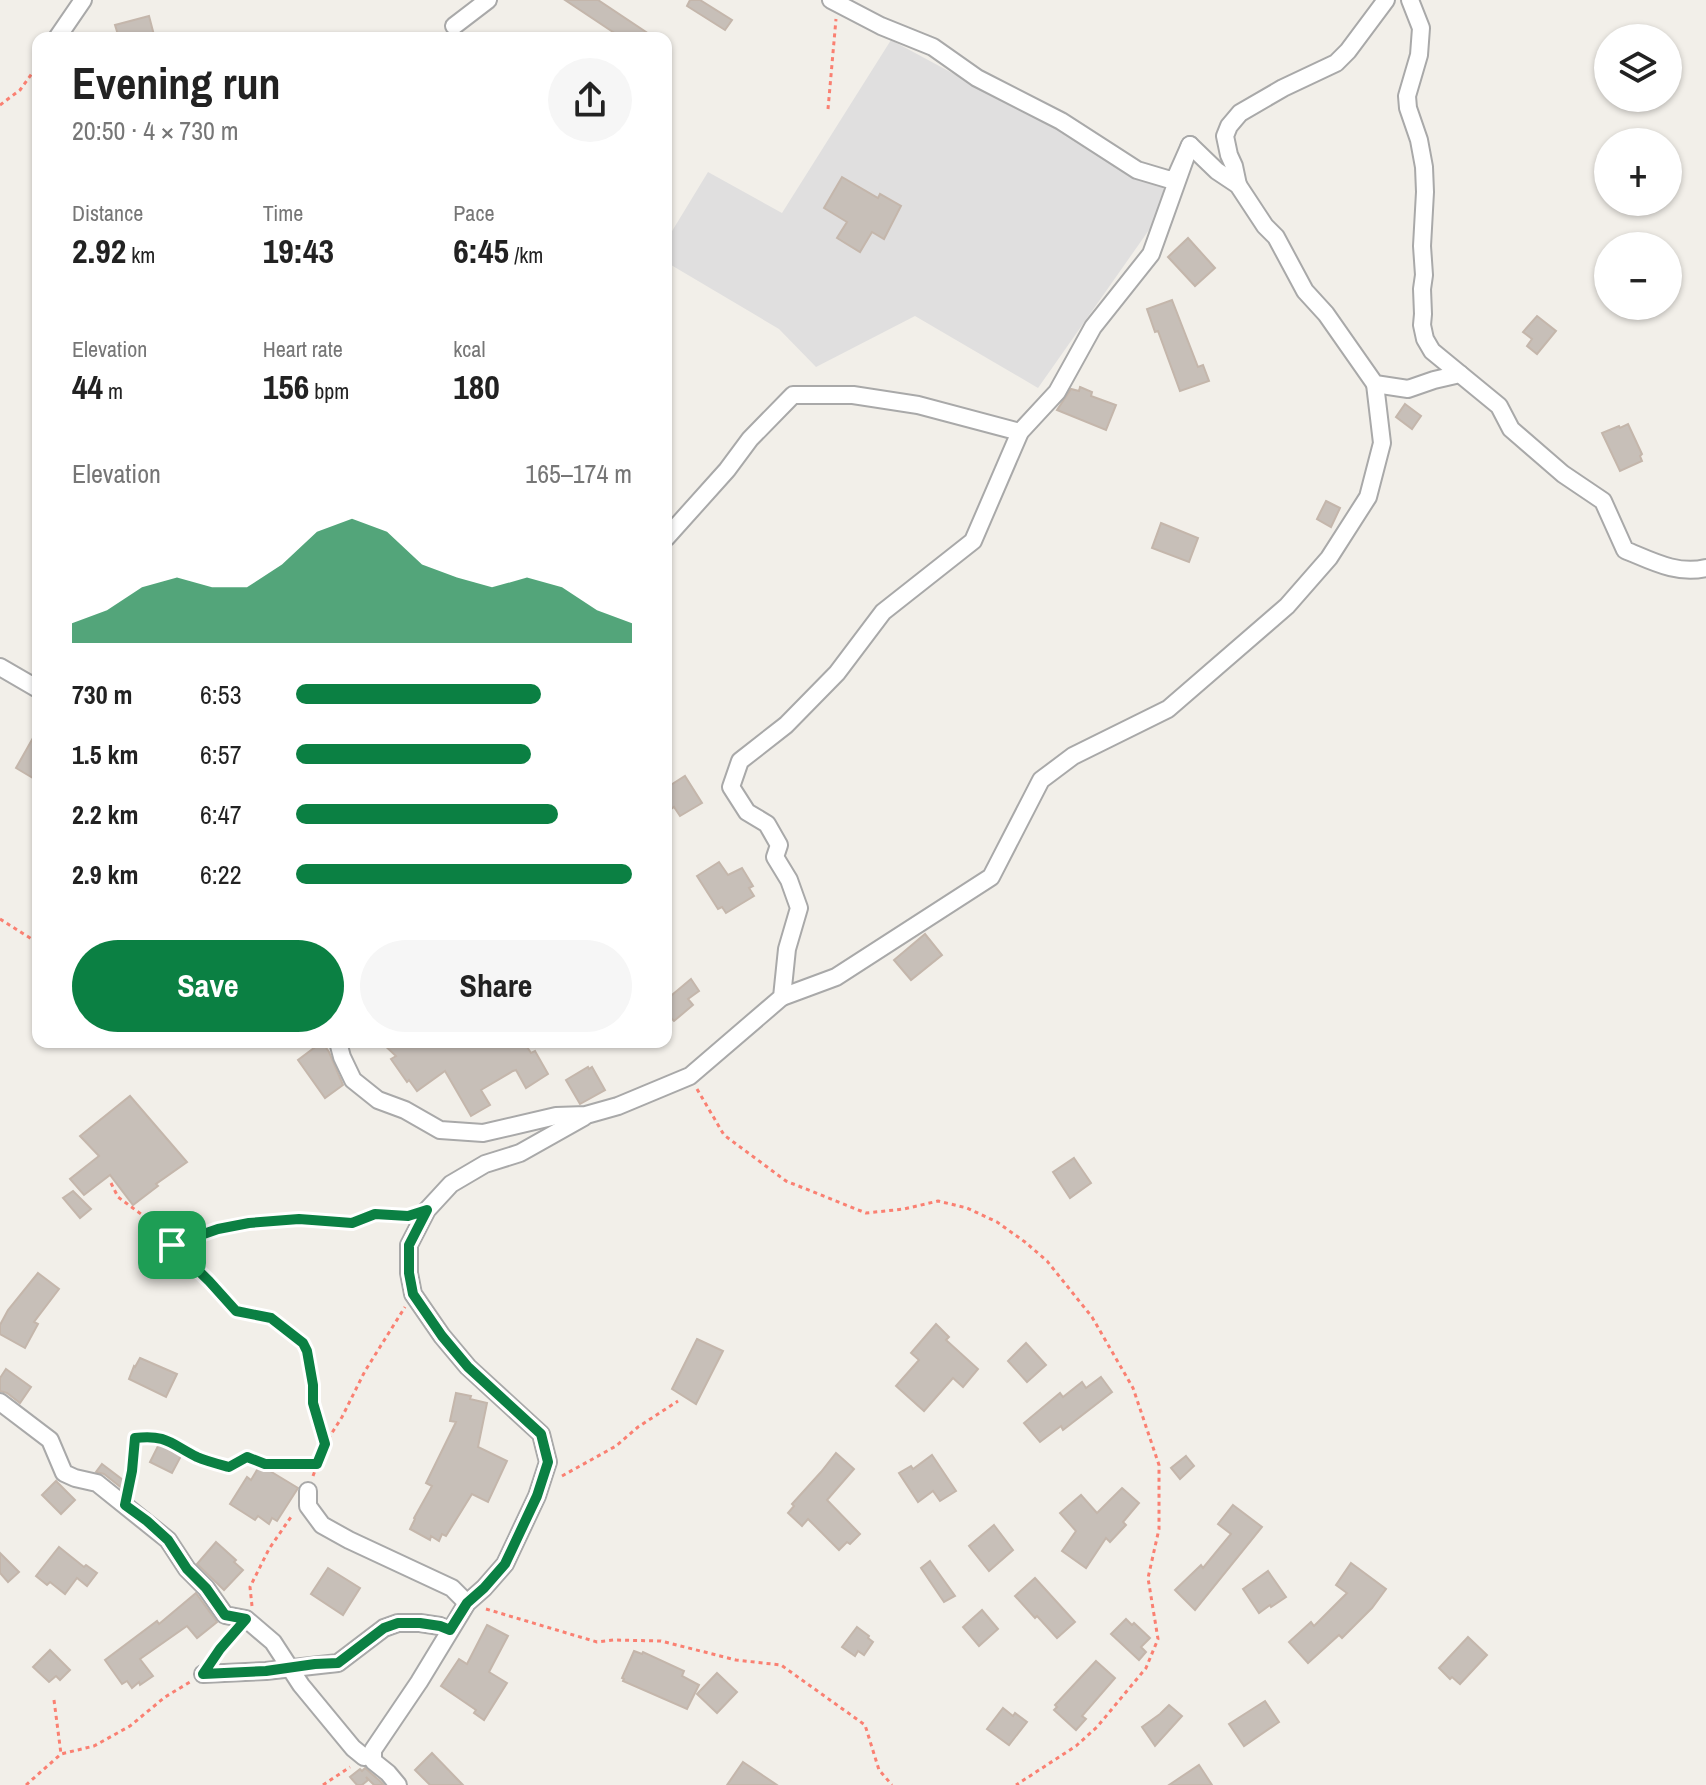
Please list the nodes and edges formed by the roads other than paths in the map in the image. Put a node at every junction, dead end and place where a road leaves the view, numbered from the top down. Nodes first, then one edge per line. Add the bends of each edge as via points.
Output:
1 (83, 0) edge
2 (488, 0) edge
3 (1386, 0) edge
4 (1410, 0) edge
5 (834, 2) edge
6 (454, 26) dead end
7 (61, 32) edge
8 (1190, 145) junction
9 (1238, 185) junction
10 (1460, 374) junction
11 (1375, 384) junction
12 (1020, 432) junction
13 (672, 531) edge
14 (1706, 568) edge
15 (0, 667) edge
16 (32, 686) edge
17 (782, 997) junction
18 (340, 1048) edge
19 (586, 1115) junction
20 (0, 1402) edge
21 (308, 1491) road end
22 (467, 1603) junction
23 (450, 1630) junction
24 (291, 1669) junction
25 (203, 1674) road end
26 (364, 1757) road end
27 (398, 1785) edge

1 - 7 street
2 - 6 street
3 - 9 street via 1336,63 1240,113 1229,126 1225,136
4 - 10 street via 1421,28 1407,96 1424,167 1422,325 1432,351
5 - 8 street via 933,47 1137,170 1174,181
8 - 9 street
8 - 12 street via 1151,254 1093,327 1057,392
9 - 11 street via 1276,237 1305,291
10 - 11 street via 1408,389
10 - 14 street via 1499,406 1511,429 1603,501 1625,550 1665,567
11 - 17 street via 1382,443 1368,497 1329,558 1287,606 1168,709 1073,756 1041,780 991,877 836,977
12 - 13 street via 918,405 853,395 793,395
12 - 17 street via 973,541 883,612 837,673 786,725 740,761 731,787 747,812 767,824 779,845 775,857 799,908 787,949
15 - 16 street
17 - 19 street via 690,1076
18 - 19 street via 353,1080 378,1100 440,1130 483,1133 556,1116
19 - 22 street via 451,1184 427,1210 409,1245 413,1294 468,1367 541,1434 548,1462 505,1564
20 - 24 street via 50,1440 64,1473 97,1483 168,1540 225,1615 246,1619 273,1642
21 - 22 street via 308,1506 322,1525 452,1588
22 - 23 street
23 - 24 street via 398,1623 338,1663
23 - 27 street via 373,1750 373,1761
24 - 25 street
24 - 26 street

